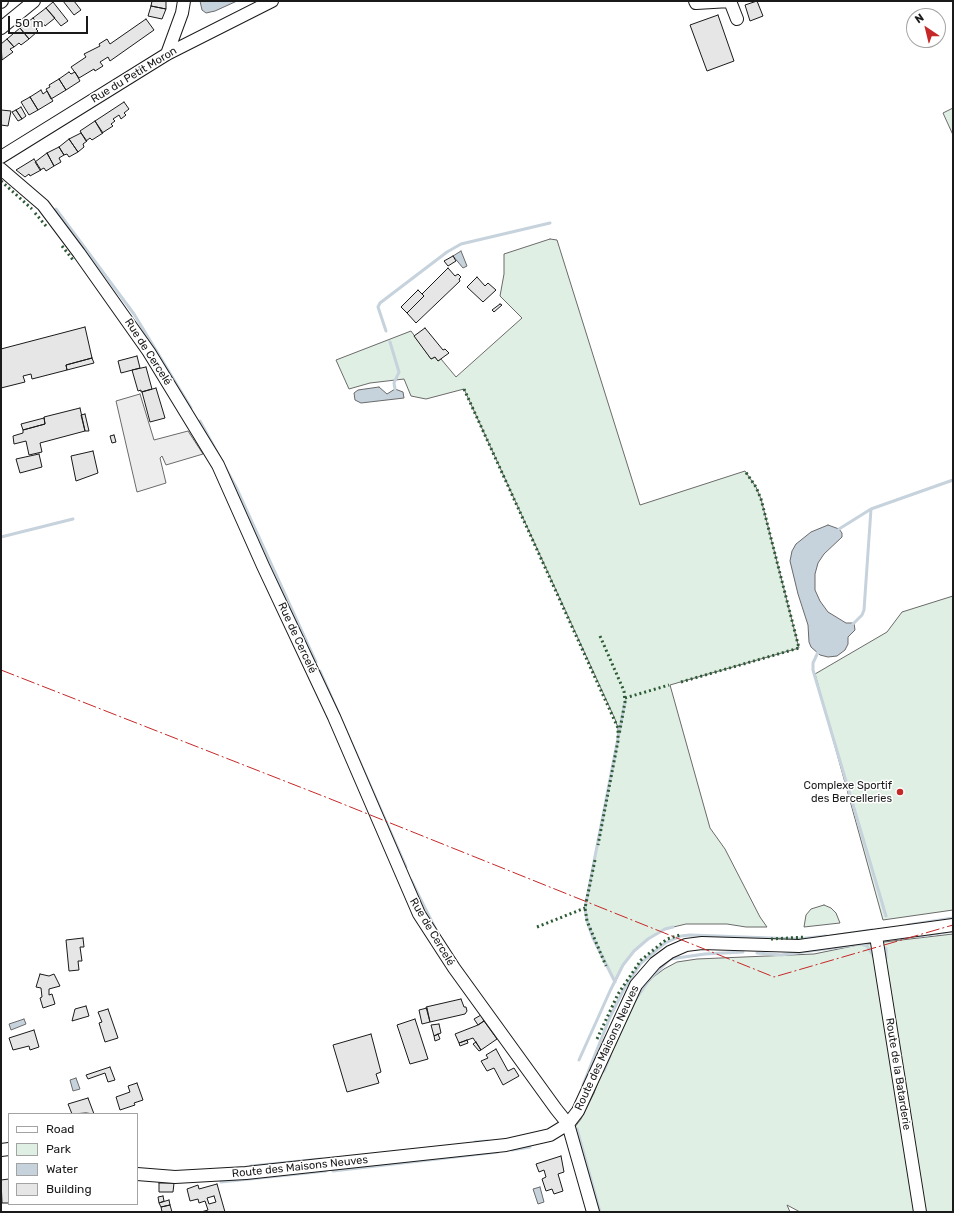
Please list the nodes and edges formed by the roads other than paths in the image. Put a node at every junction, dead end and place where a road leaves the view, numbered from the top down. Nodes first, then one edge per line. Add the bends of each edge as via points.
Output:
1 (34, 1) edge
2 (184, 1) edge
3 (272, 1) edge
4 (695, 1) edge
5 (737, 19) dead end
6 (1, 28) edge
7 (167, 54) junction
8 (1, 157) edge
9 (1, 169) edge
10 (953, 925) edge
11 (876, 936) junction
12 (568, 1124) junction
13 (138, 1174) edge
14 (594, 1212) edge
15 (920, 1212) edge

1 - 6 street
2 - 7 street
3 - 7 street, Rue du Petit Moron
4 - 5 street via 730,1
7 - 8 street, Rue du Petit Moron
9 - 12 street, Rue de Cercelé via 43,205 75,247 149,352 218,465 334,717 419,914 454,968
10 - 11 street, Route des Maisons Neuves
11 - 12 street, Route des Maisons Neuves via 799,946 702,943 686,945 670,952 655,963 636,985 585,1098
11 - 15 street, Route de la Batarderie
12 - 13 street, Route des Maisons Neuves via 550,1136 471,1150 246,1174 175,1177
12 - 14 street

